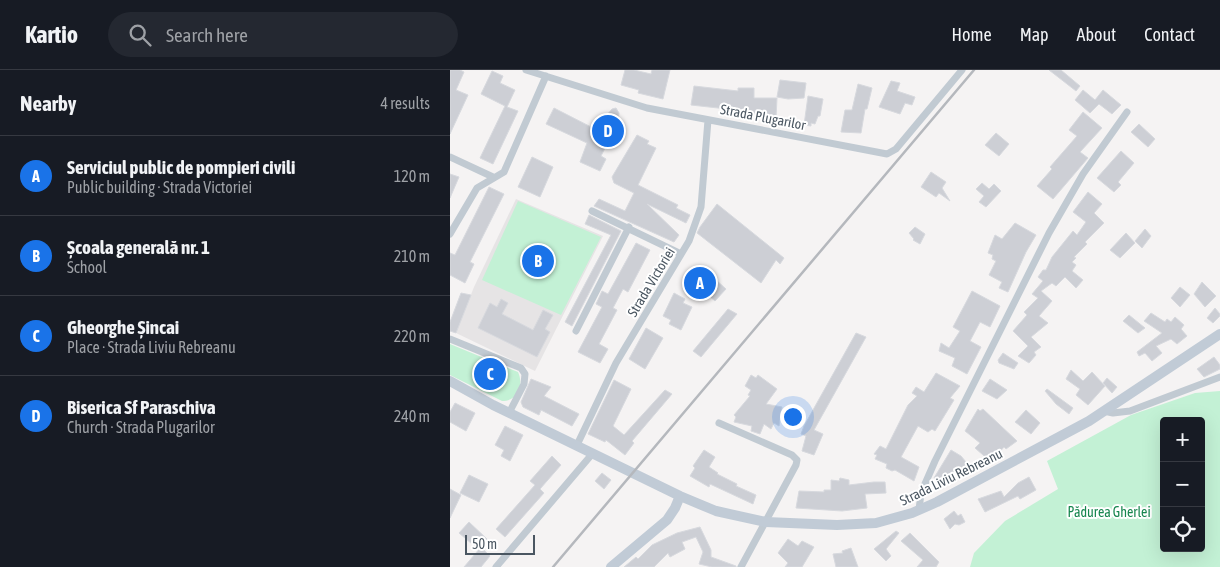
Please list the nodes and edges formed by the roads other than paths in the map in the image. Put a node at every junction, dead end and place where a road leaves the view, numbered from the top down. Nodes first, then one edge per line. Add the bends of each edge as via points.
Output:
1 (526, 70) edge
2 (962, 70) edge
3 (546, 76) junction
4 (1127, 112) dead end
5 (708, 120) junction
6 (450, 157) edge
7 (493, 178) junction
8 (592, 211) dead end
9 (629, 227) junction
10 (450, 234) edge
11 (682, 254) junction
12 (576, 331) dead end
13 (1220, 334) edge
14 (450, 339) edge
15 (1220, 377) edge
16 (450, 381) edge
17 (1104, 411) junction
18 (509, 413) junction
19 (719, 423) dead end
20 (576, 445) junction
21 (593, 453) junction
22 (680, 496) junction
23 (919, 510) junction
24 (766, 522) junction
25 (496, 567) edge
26 (611, 567) edge
27 (741, 567) edge

1 - 3 street, Strada Plugarilor
2 - 5 street, Strada Plugarilor via 896,149 887,154
3 - 5 street, Strada Plugarilor via 647,108
3 - 7 street via 504,172
4 - 23 street via 1048,233 934,461 921,493
5 - 11 street, Strada Victoriei via 701,207
6 - 7 street
7 - 10 street via 477,188
8 - 9 street
9 - 11 street
9 - 12 street
11 - 20 street, Strada Victoriei via 616,363
13 - 17 main road, Strada Liviu Rebreanu
14 - 18 street via 520,368 525,374 524,384
15 - 17 street via 1130,411
16 - 18 main road, Strada Liviu Rebreanu
17 - 23 main road, Strada Liviu Rebreanu
18 - 20 main road, Strada Liviu Rebreanu
19 - 24 street via 797,460
20 - 21 main road, Strada Liviu Rebreanu
21 - 22 main road, Strada Liviu Rebreanu
21 - 25 street
22 - 24 main road, Strada Liviu Rebreanu via 716,511
22 - 26 main road via 666,520
23 - 24 main road, Strada Liviu Rebreanu via 876,523
24 - 27 street

